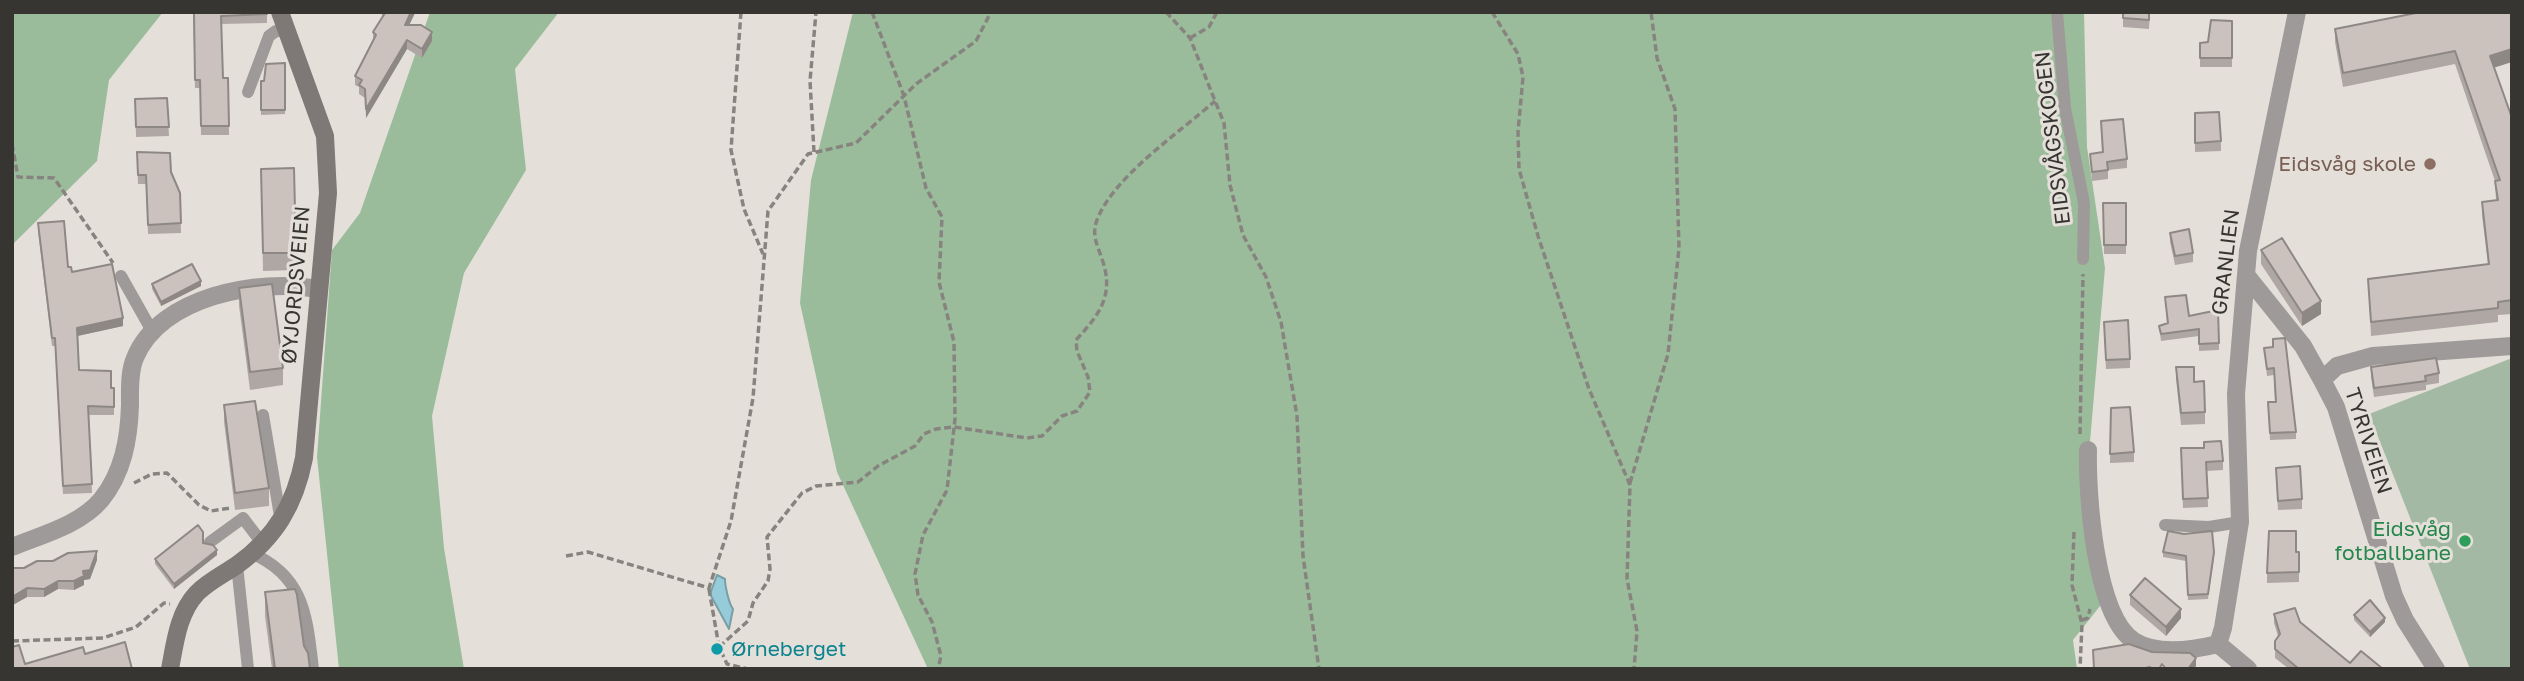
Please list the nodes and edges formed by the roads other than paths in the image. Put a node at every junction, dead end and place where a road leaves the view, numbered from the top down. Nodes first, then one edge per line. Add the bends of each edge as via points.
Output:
1 (280, 12) edge
2 (2057, 12) edge
3 (2297, 12) edge
4 (289, 31) junction
5 (248, 92) dead end
6 (2083, 259) dead end
7 (2246, 275) junction
8 (121, 276) road end
9 (317, 289) junction
10 (152, 331) junction
11 (2512, 346) edge
12 (2322, 380) junction
13 (263, 415) dead end
14 (2088, 450) dead end
15 (2240, 522) junction
16 (281, 523) junction
17 (2165, 525) dead end
18 (210, 542) edge
19 (12, 547) edge
20 (250, 554) junction
21 (2218, 644) junction
22 (170, 669) edge
23 (248, 669) edge
24 (313, 669) edge
25 (2248, 669) edge
26 (2436, 669) edge

1 - 4 street, ØYJORDSVEIEN
2 - 6 lane, EIDSVÅGSKOGEN via 2063,96 2084,203
3 - 7 street, GRANLIEN via 2252,223
4 - 5 lane via 269,36
4 - 9 street, ØYJORDSVEIEN via 325,136 328,193
7 - 12 street, TYRIVEIEN via 2303,346
7 - 15 street, GRANLIEN via 2236,394
8 - 10 lane
9 - 10 street via 266,287 222,293 195,302
9 - 16 street, ØYJORDSVEIEN via 304,458 299,484
10 - 19 street via 135,358 121,467 102,499 76,520
11 - 12 street, TYRIVEIEN via 2373,356 2337,366
12 - 26 street, TYRIVEIEN via 2336,407 2394,596
13 - 16 lane
14 - 21 street via 2101,578 2109,610 2123,631 2139,644 2165,650
15 - 17 lane via 2209,527
15 - 21 street, GRANLIEN
16 - 20 street, ØYJORDSVEIEN
18 - 20 lane via 243,518
20 - 22 street, ØYJORDSVEIEN via 197,593 176,635
20 - 23 lane
20 - 24 lane via 269,562 300,596
21 - 25 street

